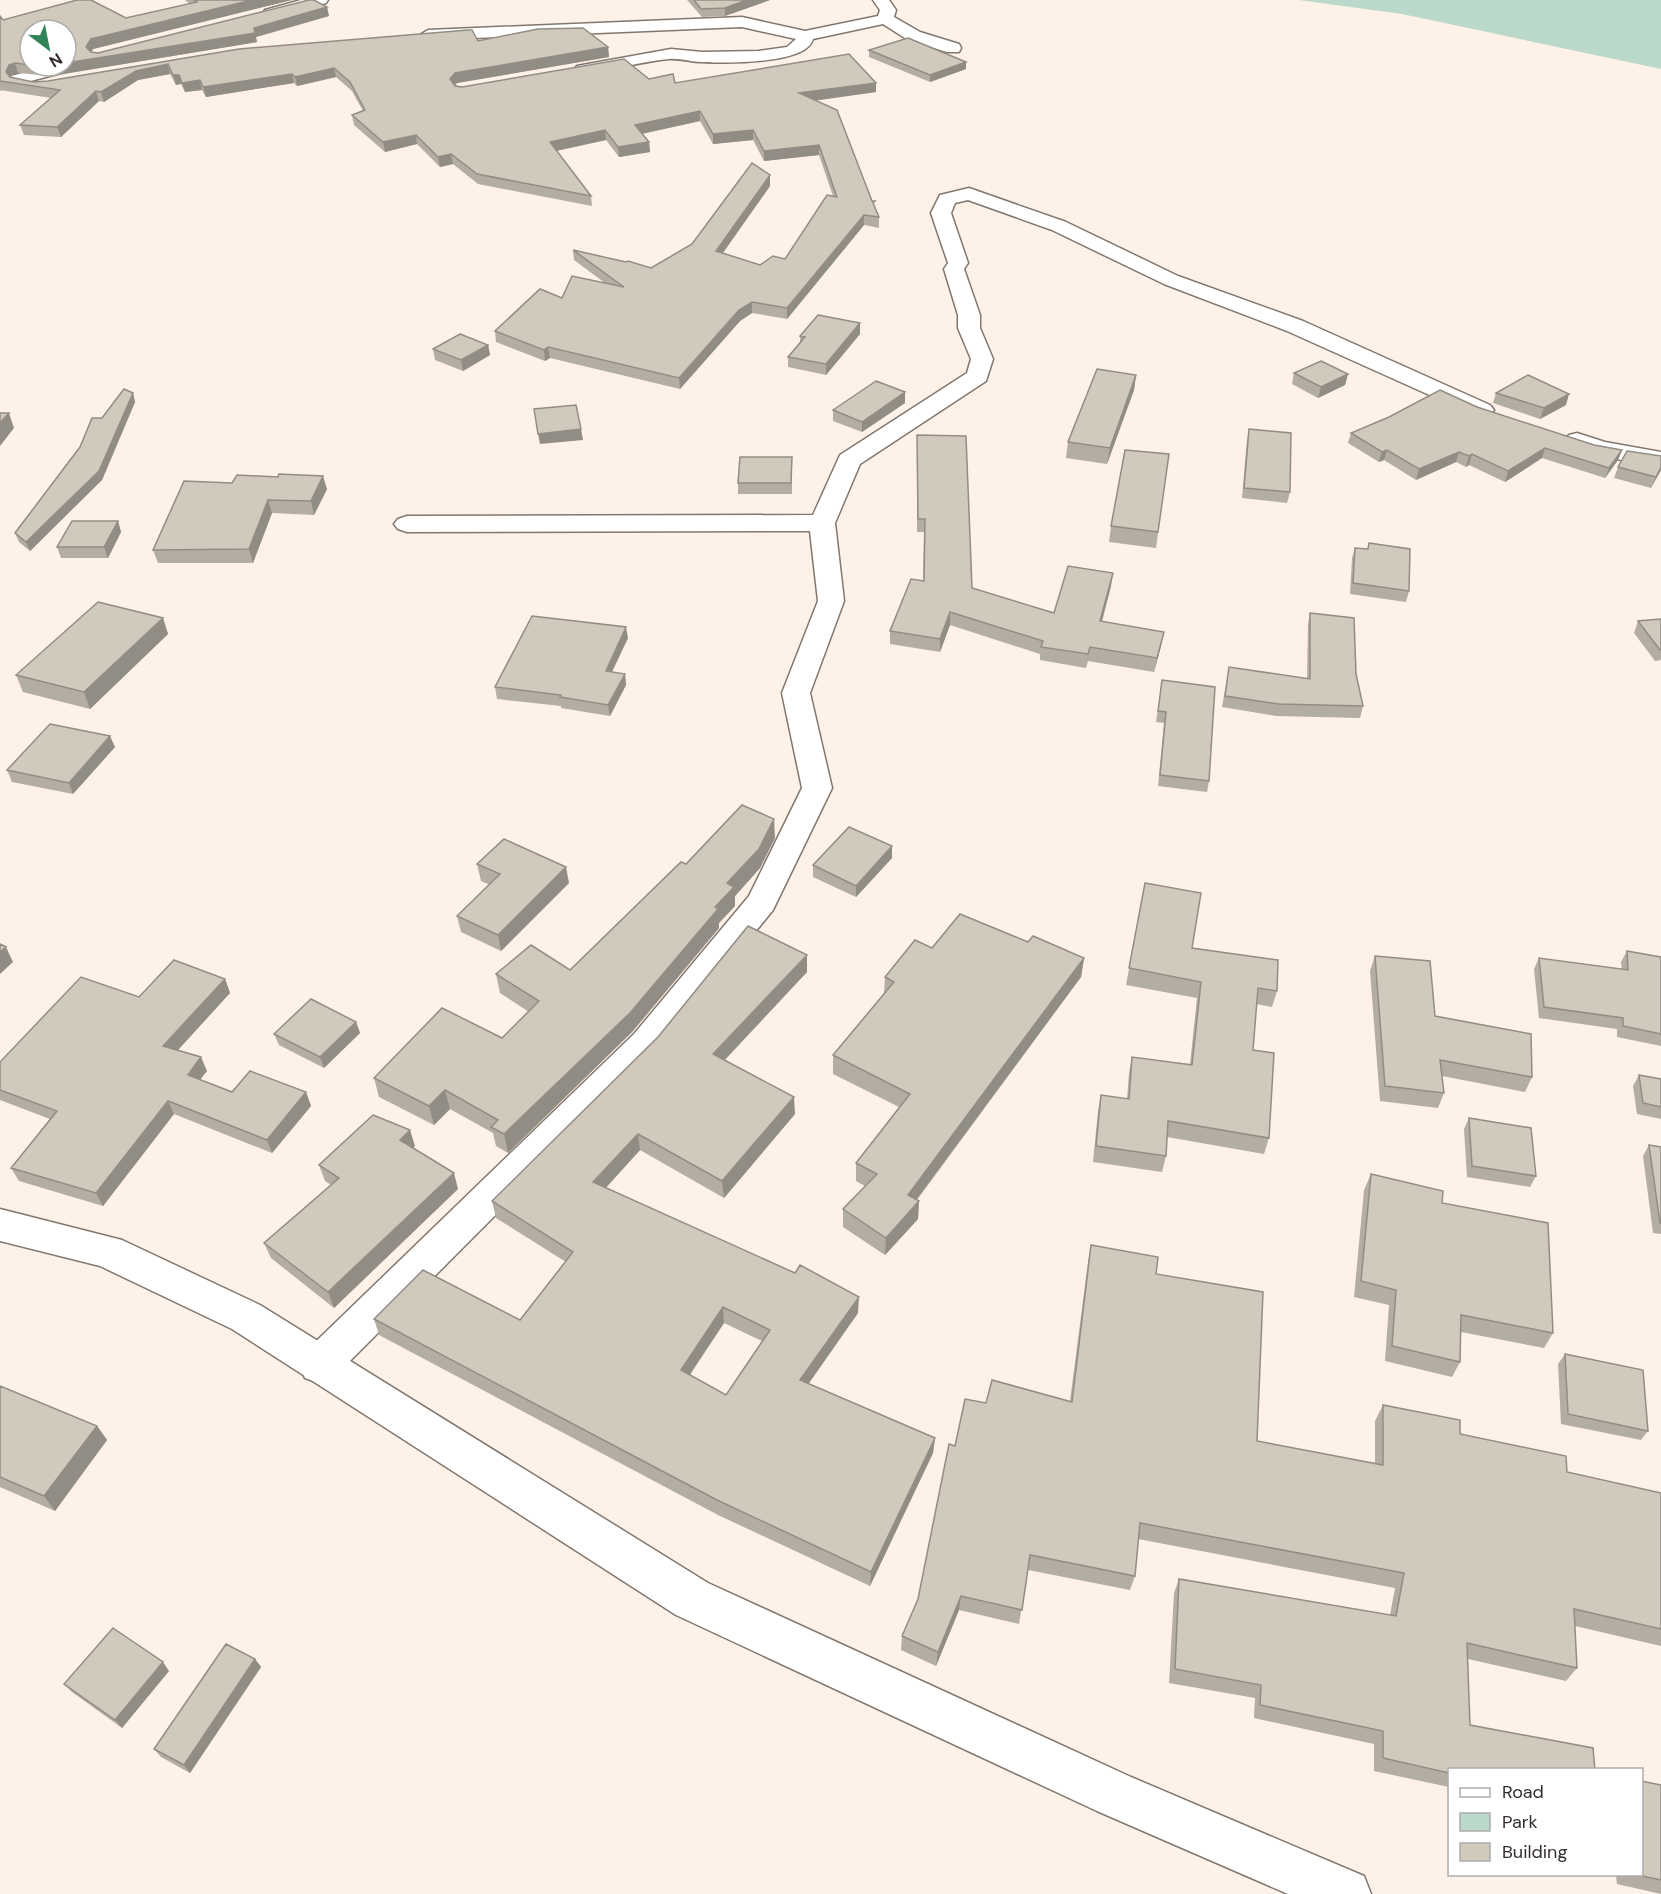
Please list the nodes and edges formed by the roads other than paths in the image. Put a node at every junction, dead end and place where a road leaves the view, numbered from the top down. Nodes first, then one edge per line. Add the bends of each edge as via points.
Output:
1 (320, 0) edge
2 (881, 0) edge
3 (253, 18) edge
4 (885, 19) junction
5 (411, 36) edge
6 (805, 36) junction
7 (952, 48) dead end
8 (97, 57) edge
9 (569, 72) edge
10 (97, 75) edge
11 (20, 80) junction
12 (0, 84) edge
13 (1504, 417) edge
14 (1557, 434) edge
15 (1661, 459) edge
16 (822, 523) junction
17 (407, 524) dead end
18 (0, 1225) edge
19 (319, 1365) junction
20 (1346, 1894) edge

1 - 3 street
2 - 4 street via 888,10
4 - 6 street
4 - 7 street via 914,36
5 - 6 street via 742,22
6 - 9 street via 804,43 792,51 759,56 671,54
8 - 11 street
10 - 11 street via 44,83
11 - 12 street
13 - 16 street via 1295,326 1171,280 1059,226 969,194 947,199 941,213 958,263 954,269 969,315 969,328 982,359 978,376 849,460
14 - 15 street via 1600,448
16 - 17 street
16 - 19 street via 831,601 796,693 817,788 762,902 646,1043
18 - 19 street via 108,1252 246,1317
19 - 20 street via 692,1599 1114,1794

